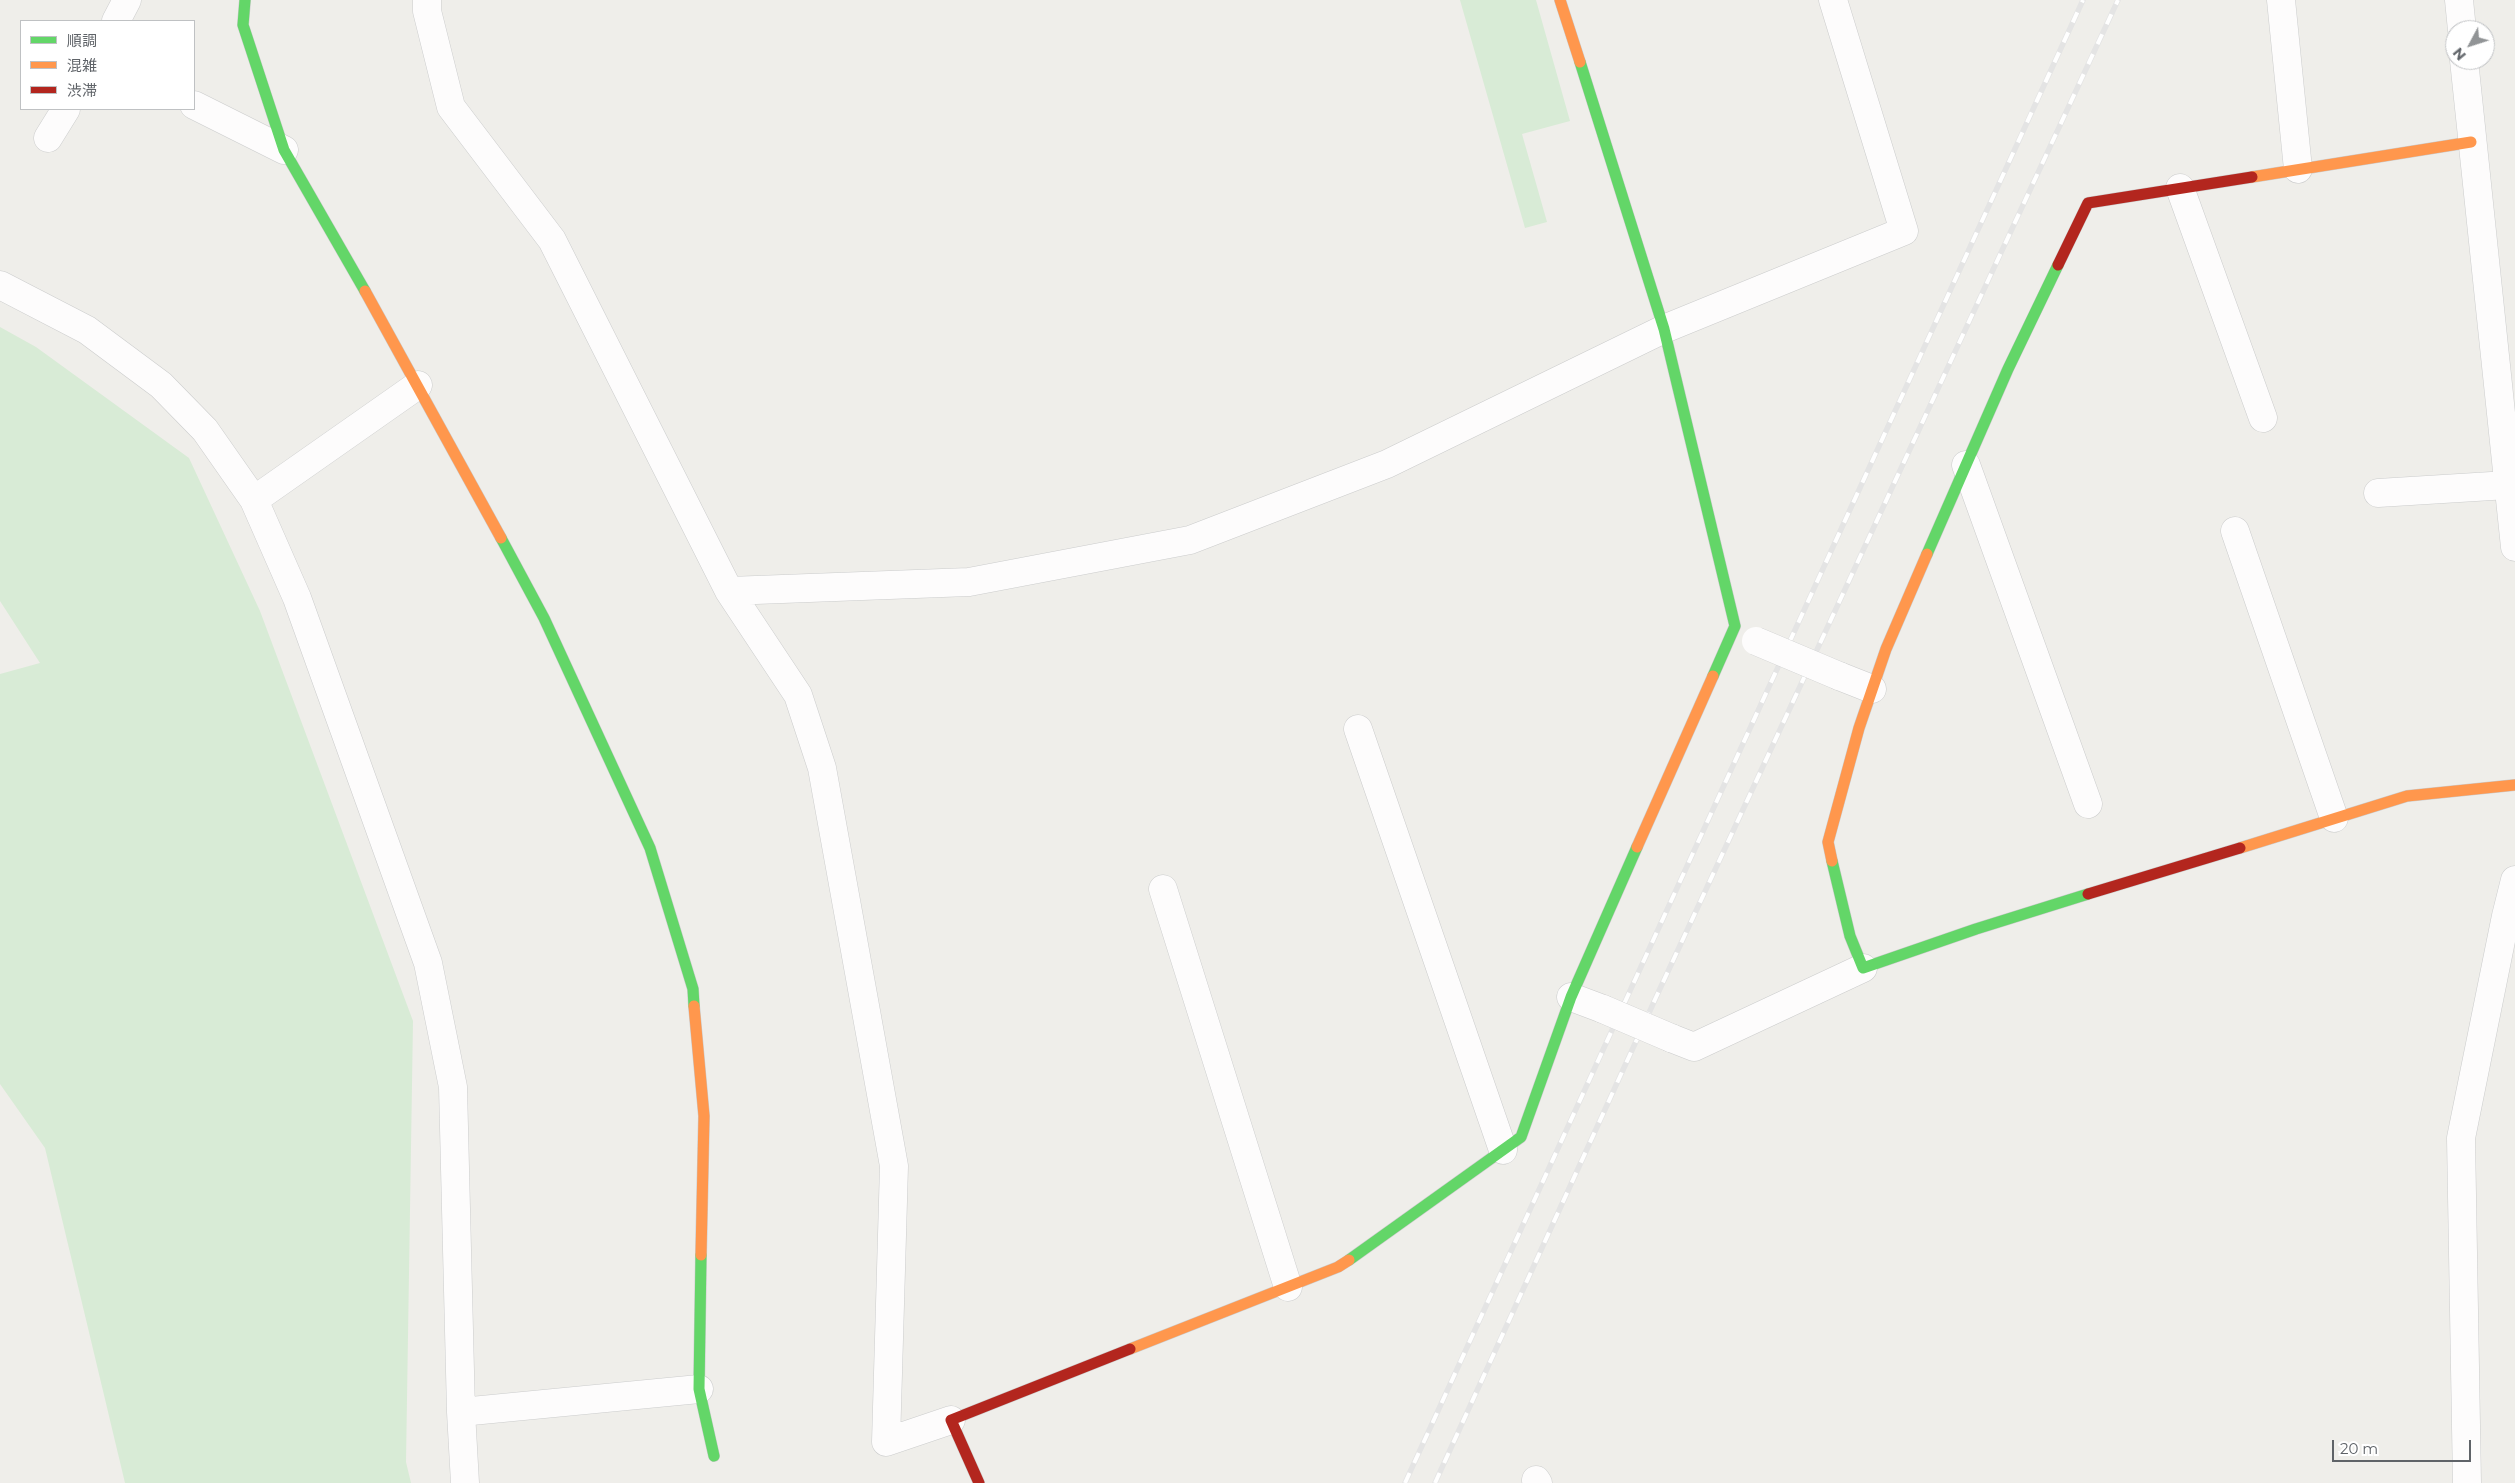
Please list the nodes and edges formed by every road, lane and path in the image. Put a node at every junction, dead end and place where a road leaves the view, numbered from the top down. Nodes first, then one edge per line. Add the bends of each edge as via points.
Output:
1 (127, 0) edge
2 (244, 0) edge
3 (427, 0) edge
4 (1560, 0) edge
5 (1833, 0) edge
6 (2281, 0) edge
7 (2459, 0) edge
8 (117, 20) edge
9 (2461, 20) edge
10 (2465, 70) edge
11 (195, 106) edge
12 (65, 110) edge
13 (48, 138) dead end
14 (2471, 142) junction
15 (284, 150) junction
16 (2298, 169) junction
17 (2180, 188) junction
18 (0, 285) edge
19 (1664, 328) junction
20 (418, 385) junction
21 (2263, 418) dead end
22 (2509, 436) edge
23 (1966, 465) junction
24 (2508, 485) junction
25 (2378, 493) dead end
26 (254, 500) junction
27 (2235, 531) dead end
28 (2515, 547) edge
29 (729, 592) junction
30 (1746, 633) junction
31 (1872, 689) junction
32 (1358, 729) dead end
33 (2515, 785) edge
34 (2088, 804) dead end
35 (2334, 818) junction
36 (2515, 880) edge
37 (1163, 889) dead end
38 (1863, 968) junction
39 (1571, 997) junction
40 (1502, 1150) junction
41 (1288, 1286) junction
42 (699, 1389) junction
43 (461, 1412) junction
44 (951, 1420) junction
45 (714, 1456) dead end
46 (466, 1483) edge
47 (979, 1483) edge
48 (2467, 1483) edge

1 - 8 street
2 - 15 street via 243,25
3 - 29 street via 451,107 552,240
4 - 19 street
5 - 19 street via 1904,231
6 - 16 street
7 - 9 street
10 - 14 street
11 - 15 street
12 - 13 street
14 - 16 street
14 - 22 street
15 - 20 street
16 - 17 street
17 - 21 street
17 - 23 street via 2088,202
18 - 26 street via 87,330 161,385 205,430
19 - 29 street via 1387,464 1190,540 969,582
19 - 30 street
20 - 26 street
20 - 42 street via 544,618 650,848 693,989 704,1116
22 - 24 street
23 - 31 street via 1886,649
23 - 34 street
24 - 25 street
24 - 28 street
26 - 43 street via 297,598 428,963 453,1087
27 - 35 street
29 - 44 street via 798,695 822,768 848,906 894,1166 886,1442
30 - 31 street, bridge
30 - 39 street
31 - 38 street via 1828,842 1850,936
32 - 40 street
33 - 35 street via 2407,796
35 - 38 street via 1976,929
36 - 48 street via 2461,1138
37 - 41 street
38 - 39 street, bridge via 1694,1047
39 - 40 street via 1521,1137
40 - 41 street via 1338,1267
41 - 44 street
42 - 43 street
42 - 45 street
43 - 46 street
44 - 47 street

